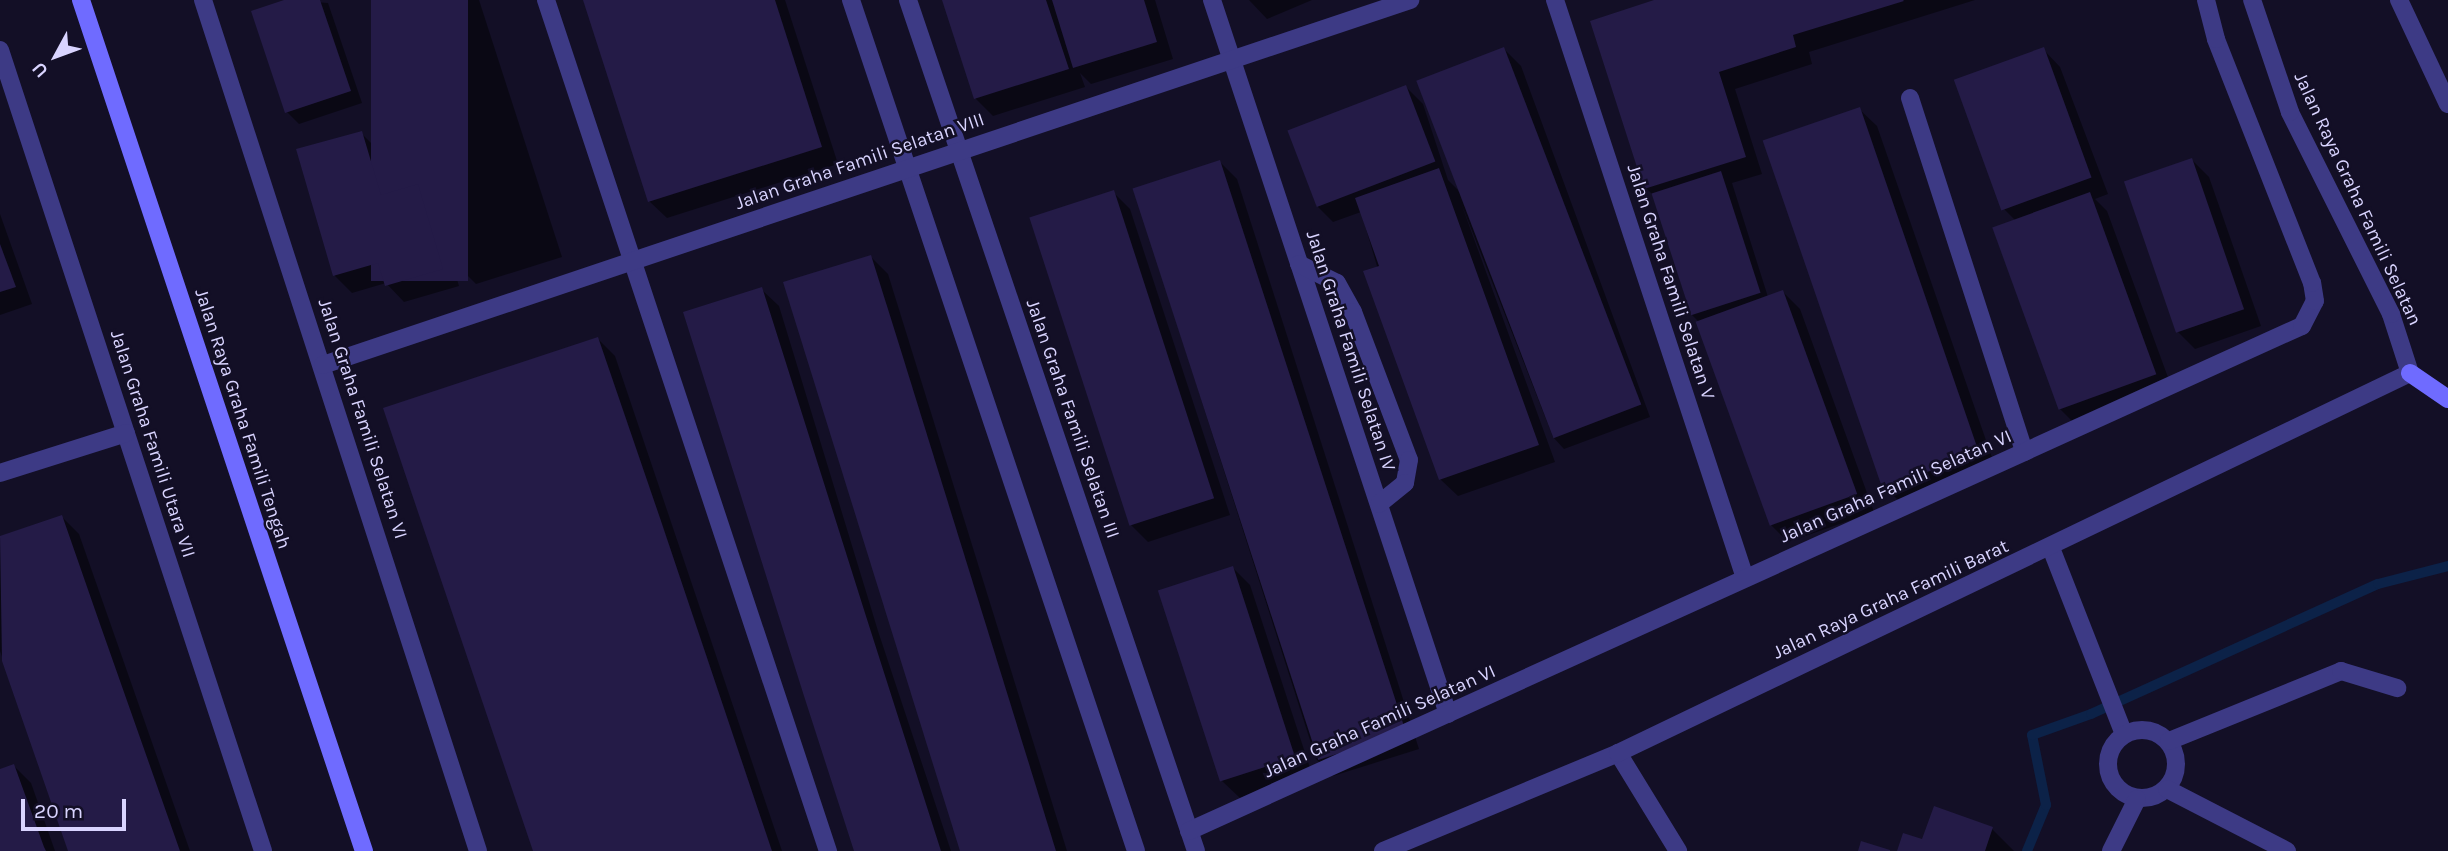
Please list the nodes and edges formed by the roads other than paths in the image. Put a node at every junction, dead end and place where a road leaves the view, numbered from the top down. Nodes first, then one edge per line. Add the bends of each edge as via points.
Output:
1 (81, 0) edge
2 (203, 0) edge
3 (546, 0) edge
4 (851, 0) edge
5 (908, 0) edge
6 (1212, 0) edge
7 (1410, 0) edge
8 (1555, 0) edge
9 (2206, 0) edge
10 (2252, 0) edge
11 (2399, 0) edge
12 (0, 50) edge
13 (1232, 60) junction
14 (1910, 99) dead end
15 (2448, 104) edge
16 (959, 151) junction
17 (907, 168) junction
18 (633, 261) junction
19 (1299, 264) junction
20 (323, 365) junction
21 (2410, 373) junction
22 (2448, 399) edge
23 (126, 433) junction
24 (2024, 452) junction
25 (0, 473) edge
26 (1378, 503) junction
27 (2050, 548) junction
28 (1745, 578) junction
29 (2397, 688) dead end
30 (1448, 715) junction
31 (2122, 729) junction
32 (2169, 741) junction
33 (1618, 753) junction
34 (2167, 789) junction
35 (2137, 799) junction
36 (1189, 831) junction
37 (263, 851) edge
38 (364, 851) edge
39 (478, 851) edge
40 (828, 851) edge
41 (1135, 851) edge
42 (1196, 851) edge
43 (1383, 851) edge
44 (1678, 851) edge
45 (2111, 851) edge
46 (2287, 851) edge

1 - 38 street, Jalan Raya Graha Famili Tengah
2 - 20 street, Jalan Graha Famili Selatan VI
3 - 18 street
4 - 17 street
5 - 16 street, Jalan Graha Famili Selatan III
6 - 13 street, Jalan Graha Famili Selatan IV
7 - 13 street, Jalan Graha Famili Selatan VIII
8 - 28 street, Jalan Graha Famili Selatan V
9 - 24 street, Jalan Graha Famili Selatan VI via 2216,39 2312,283 2312,310 2289,335
10 - 21 street, Jalan Raya Graha Famili Selatan via 2290,112 2391,314
11 - 15 street
12 - 23 street, Jalan Graha Famili Utara VII
13 - 16 street, Jalan Graha Famili Selatan VIII
13 - 19 street, Jalan Graha Famili Selatan IV
14 - 24 street
16 - 17 street, Jalan Graha Famili Selatan VIII
16 - 36 street, Jalan Graha Famili Selatan III
17 - 18 street, Jalan Graha Famili Selatan VIII
17 - 41 street
18 - 20 street, Jalan Graha Famili Selatan VIII
18 - 40 street
19 - 26 street, Jalan Graha Famili Selatan IV
19 - 26 street via 1337,283 1353,313 1409,460 1405,483
20 - 39 street, Jalan Graha Famili Selatan VI
21 - 22 street
21 - 27 street, Jalan Raya Graha Famili Barat
23 - 25 street
23 - 37 street, Jalan Graha Famili Utara VII
24 - 28 street, Jalan Graha Famili Selatan VI
26 - 30 street, Jalan Graha Famili Selatan IV
27 - 31 street
27 - 33 street, Jalan Raya Graha Famili Barat
28 - 30 street, Jalan Graha Famili Selatan VI
29 - 32 street via 2341,671
30 - 36 street, Jalan Graha Famili Selatan VI
31 - 32 street via 2155,732
31 - 35 street via 2108,762 2110,779
32 - 34 street via 2177,756 2176,774
33 - 43 street, Jalan Raya Graha Famili Barat
33 - 44 street
34 - 35 street
34 - 46 street
35 - 45 street
36 - 42 street, Jalan Graha Famili Selatan III

